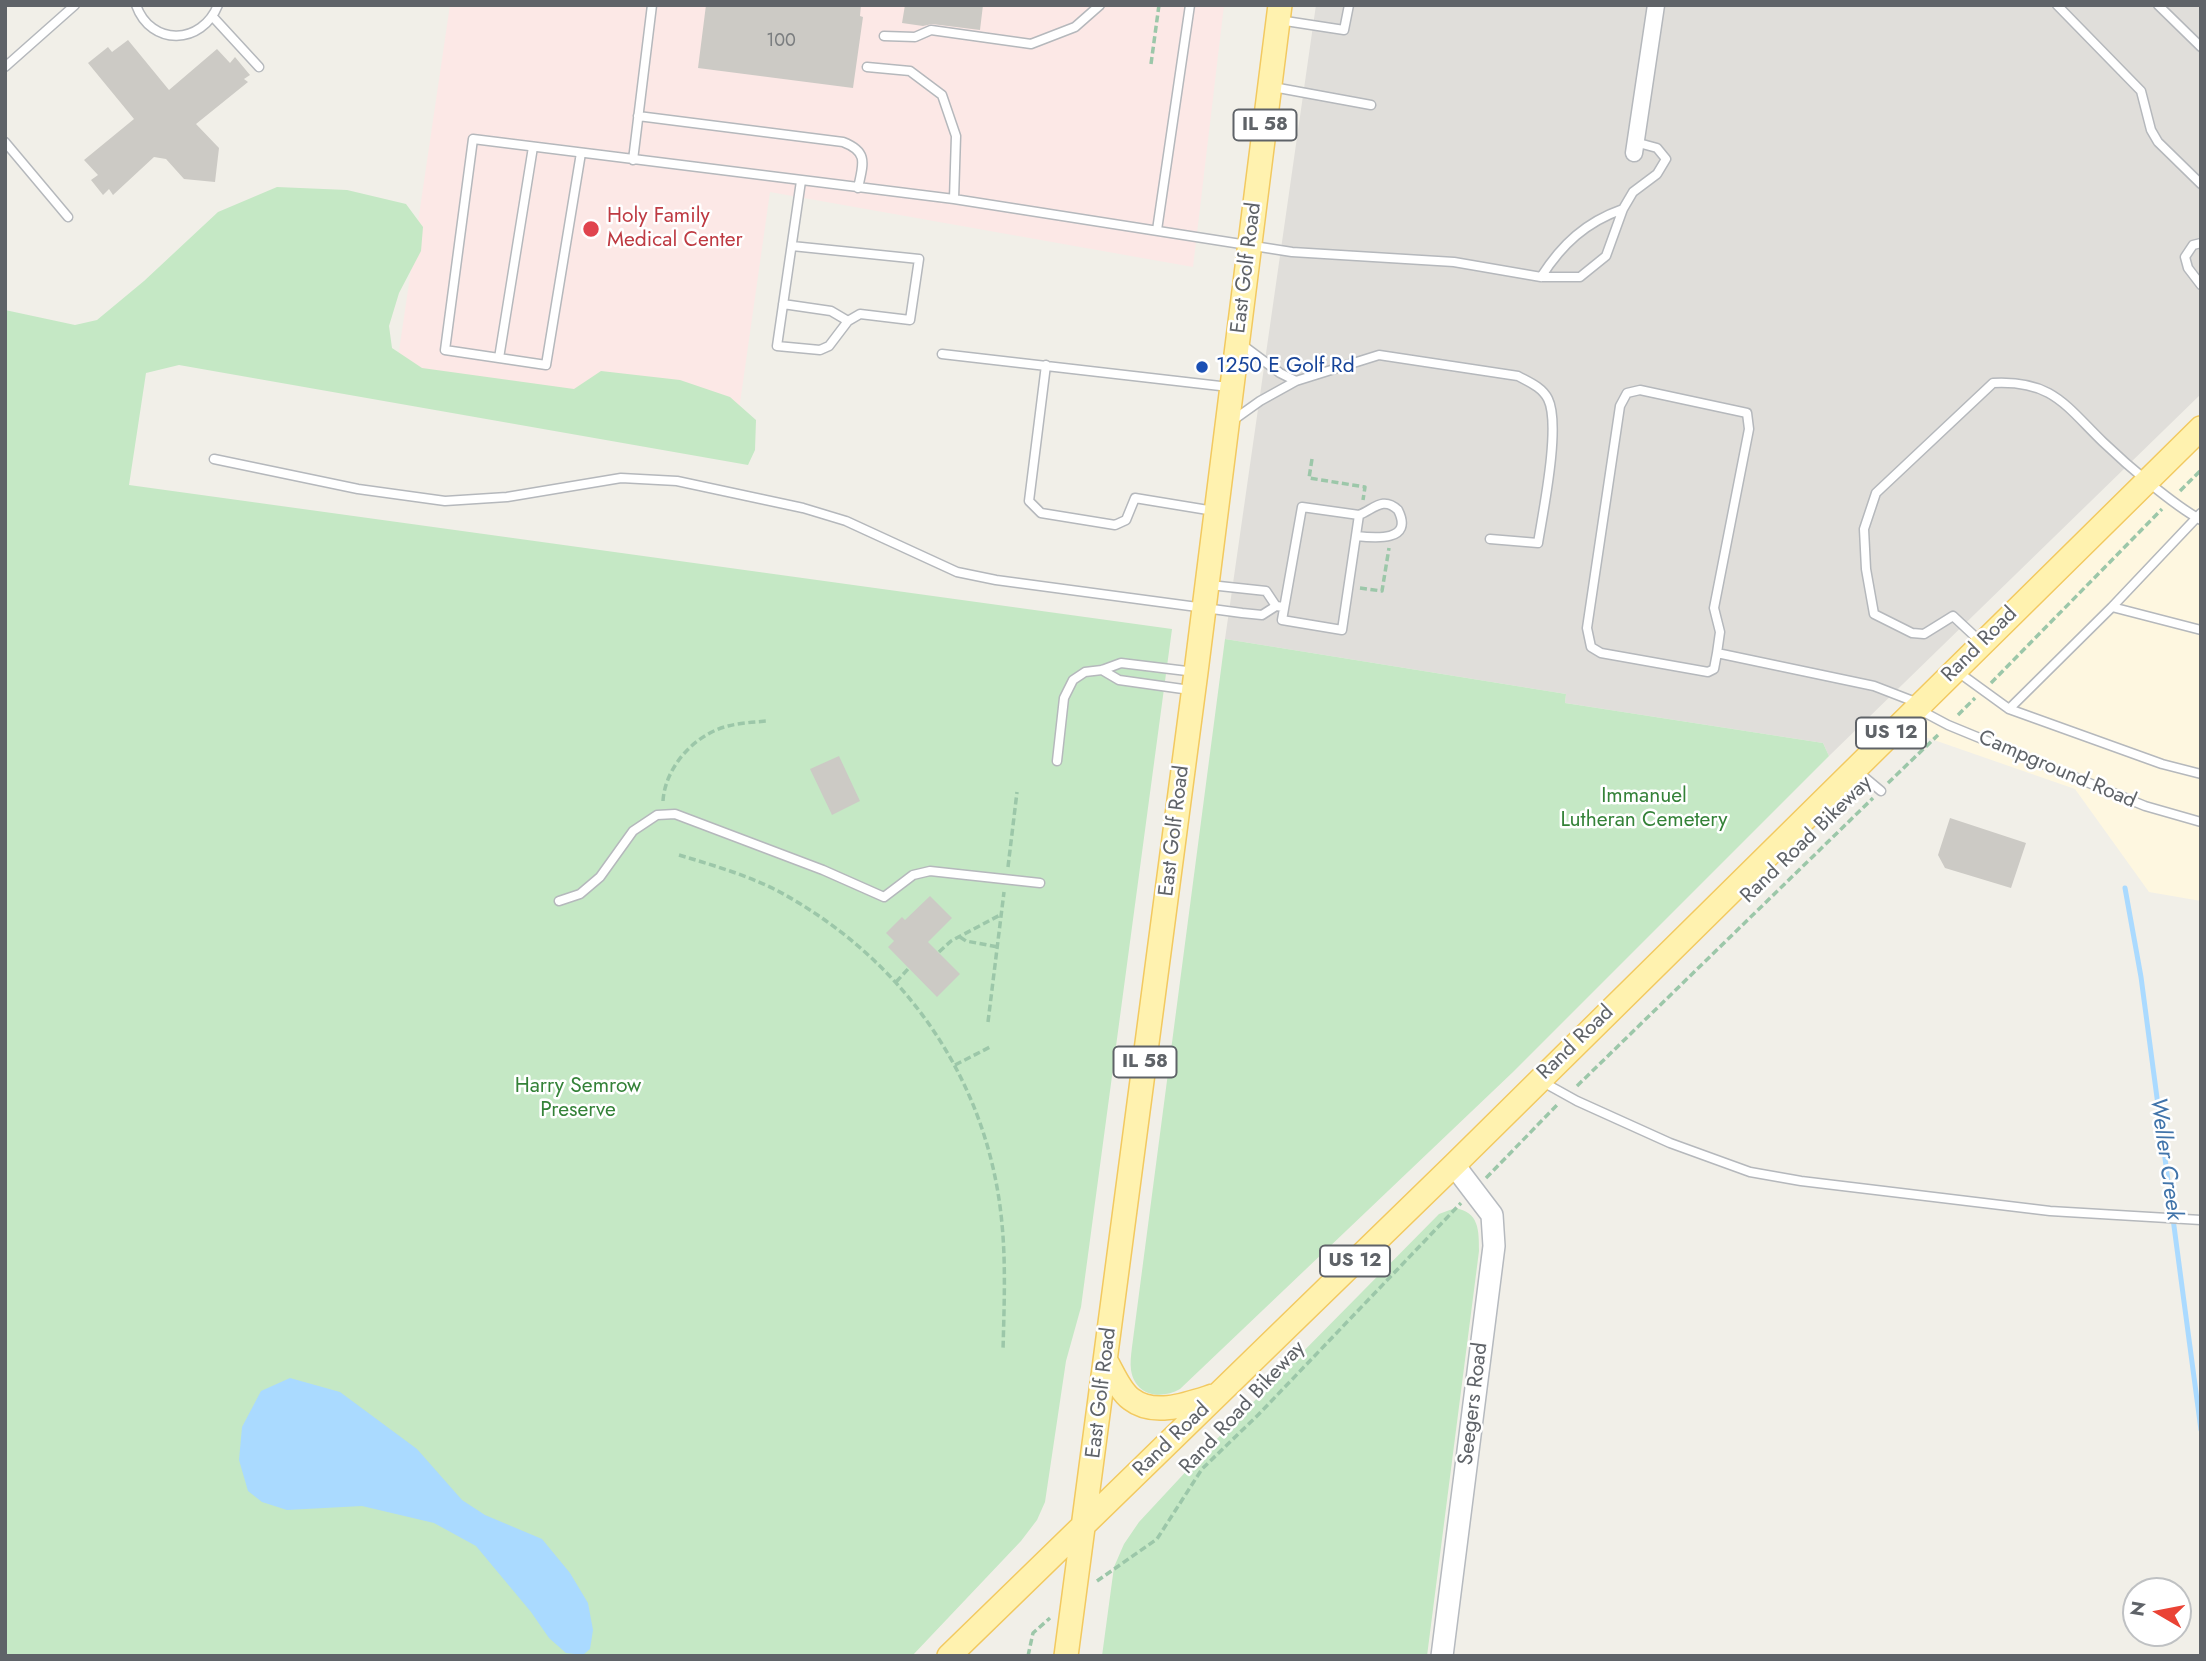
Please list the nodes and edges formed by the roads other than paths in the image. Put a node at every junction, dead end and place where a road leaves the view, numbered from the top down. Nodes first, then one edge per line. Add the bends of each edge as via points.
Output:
1 (75, 5) edge
2 (136, 5) edge
3 (218, 5) edge
4 (652, 5) edge
5 (1100, 5) edge
6 (1190, 5) edge
7 (1349, 5) edge
8 (1656, 5) edge
9 (2057, 5) edge
10 (2158, 5) edge
11 (1280, 12) edge
12 (212, 17) junction
13 (884, 36) dead end
14 (2201, 47) edge
15 (259, 66) dead end
16 (5, 67) edge
17 (867, 67) dead end
18 (1270, 87) junction
19 (1371, 105) dead end
20 (638, 116) junction
21 (5, 142) edge
22 (533, 146) junction
23 (1635, 148) joint
24 (581, 153) junction
25 (633, 160) junction
26 (801, 181) junction
27 (2201, 184) edge
28 (858, 188) junction
29 (954, 199) junction
30 (1623, 209) junction
31 (68, 217) dead end
32 (1157, 230) junction
33 (2201, 243) edge
34 (1250, 245) junction
35 (792, 246) junction
36 (1541, 277) junction
37 (2201, 285) edge
38 (783, 304) junction
39 (848, 321) junction
40 (1238, 342) junction
41 (942, 354) dead end
42 (499, 358) junction
43 (1046, 365) junction
44 (1296, 381) junction
45 (1232, 387) junction
46 (1228, 424) junction
47 (2201, 428) edge
48 (214, 459) dead end
49 (2148, 480) junction
50 (1217, 511) junction
51 (1359, 515) junction
52 (2199, 517) edge
53 (1356, 536) junction
54 (1490, 539) dead end
55 (1208, 585) junction
56 (1280, 606) junction
57 (2112, 607) junction
58 (1204, 609) junction
59 (2201, 630) edge
60 (1983, 643) junction
61 (1717, 653) junction
62 (1102, 670) junction
63 (1955, 670) junction
64 (1195, 681) junction
65 (1919, 706) junction
66 (2010, 709) junction
67 (1057, 761) dead end
68 (1854, 769) junction
69 (2201, 774) edge
70 (1881, 791) road end
71 (2201, 822) edge
72 (1040, 883) dead end
73 (559, 901) dead end
74 (1538, 1080) junction
75 (1454, 1165) junction
76 (2201, 1220) edge
77 (1106, 1361) junction
78 (1219, 1394) junction
79 (1085, 1525) junction
80 (949, 1656) edge
81 (1066, 1656) edge
82 (1442, 1656) edge

1 - 16 lane
2 - 12 lane via 153,29 174,36 196,32
3 - 12 lane
4 - 20 lane
5 - 13 lane via 1075,27 1031,44 931,30 915,37
6 - 32 lane
7 - 11 lane via 1345,30
8 - 23 street
9 - 27 lane via 2141,91 2158,142
10 - 14 lane
11 - 18 main road, East Golf Road / IL 58
12 - 15 lane
17 - 29 lane via 910,71 942,95 956,136
18 - 19 lane
18 - 34 main road, East Golf Road / IL 58
20 - 25 lane
20 - 28 lane via 843,142 861,153
21 - 31 lane
22 - 24 lane
22 - 42 lane
22 - 42 lane via 473,139 445,349
23 - 30 lane via 1657,148 1666,159 1657,174 1633,192
24 - 25 lane
24 - 42 lane via 546,365
25 - 26 lane
26 - 28 lane
26 - 35 lane
28 - 29 lane
29 - 32 lane
30 - 36 lane via 1583,229 1557,253
30 - 36 lane via 1606,256 1580,276
32 - 34 lane
33 - 37 lane via 2193,245 2185,257
34 - 36 lane via 1297,253 1454,262
34 - 40 main road, East Golf Road / IL 58
35 - 38 lane
35 - 39 lane via 919,259 910,320 860,314
38 - 39 lane via 831,311
38 - 39 lane via 777,345 829,346
40 - 44 lane
40 - 45 main road, East Golf Road / IL 58
41 - 43 lane
43 - 45 lane
43 - 50 lane via 1029,501 1041,513 1115,525 1126,520 1135,498
44 - 46 lane
44 - 54 lane via 1379,355 1518,376 1535,385 1546,396 1553,423 1538,543
45 - 46 main road, East Golf Road / IL 58
46 - 50 main road, East Golf Road / IL 58
47 - 49 main road, Rand Road / US 12
48 - 58 lane via 358,489 445,501 507,497 621,478 677,481 835,518 957,572
49 - 52 lane
49 - 60 main road, Rand Road / US 12
49 - 60 lane via 2068,406 2042,389 2018,382 1993,383 1875,493 1864,529 1874,614 1912,634 1924,634 1953,616
50 - 55 main road, East Golf Road / IL 58
51 - 53 lane
51 - 53 lane via 1387,503 1398,510 1401,523 1388,538
51 - 56 lane via 1302,507
52 - 57 lane
53 - 56 lane via 1342,630 1282,621
55 - 56 lane via 1266,591
55 - 58 main road, East Golf Road / IL 58
56 - 58 lane via 1262,615
57 - 59 lane
57 - 66 lane
58 - 64 main road, East Golf Road / IL 58
60 - 63 main road, Rand Road / US 12
61 - 61 lane via 1720,632 1714,608 1749,429 1747,413 1640,390 1627,393 1620,406 1587,628 1591,647 1601,653 1708,672 1714,669
61 - 65 lane, Campground Road via 1874,687
62 - 64 lane via 1119,680
62 - 64 lane via 1121,663
62 - 67 lane via 1085,672 1068,689
63 - 65 main road, Rand Road / US 12
63 - 66 lane
64 - 77 main road, East Golf Road / IL 58
65 - 68 main road, Rand Road / US 12
65 - 71 lane, Campground Road via 1948,725 2145,806
66 - 69 lane
68 - 70 lane
68 - 74 main road, Rand Road / US 12
72 - 73 lane via 930,871 913,875 884,897 712,826 662,814 633,831 590,886
74 - 75 main road, Rand Road / US 12
74 - 76 lane via 1670,1143 1750,1172 2050,1211
75 - 78 main road, Rand Road / US 12
75 - 82 street, Seegers Road via 1492,1215 1494,1246
77 - 78 main road via 1130,1399 1144,1406 1182,1406
77 - 79 main road, East Golf Road / IL 58
78 - 79 main road, Rand Road / US 12
79 - 80 main road, Rand Road / US 12
79 - 81 main road, East Golf Road / IL 58

